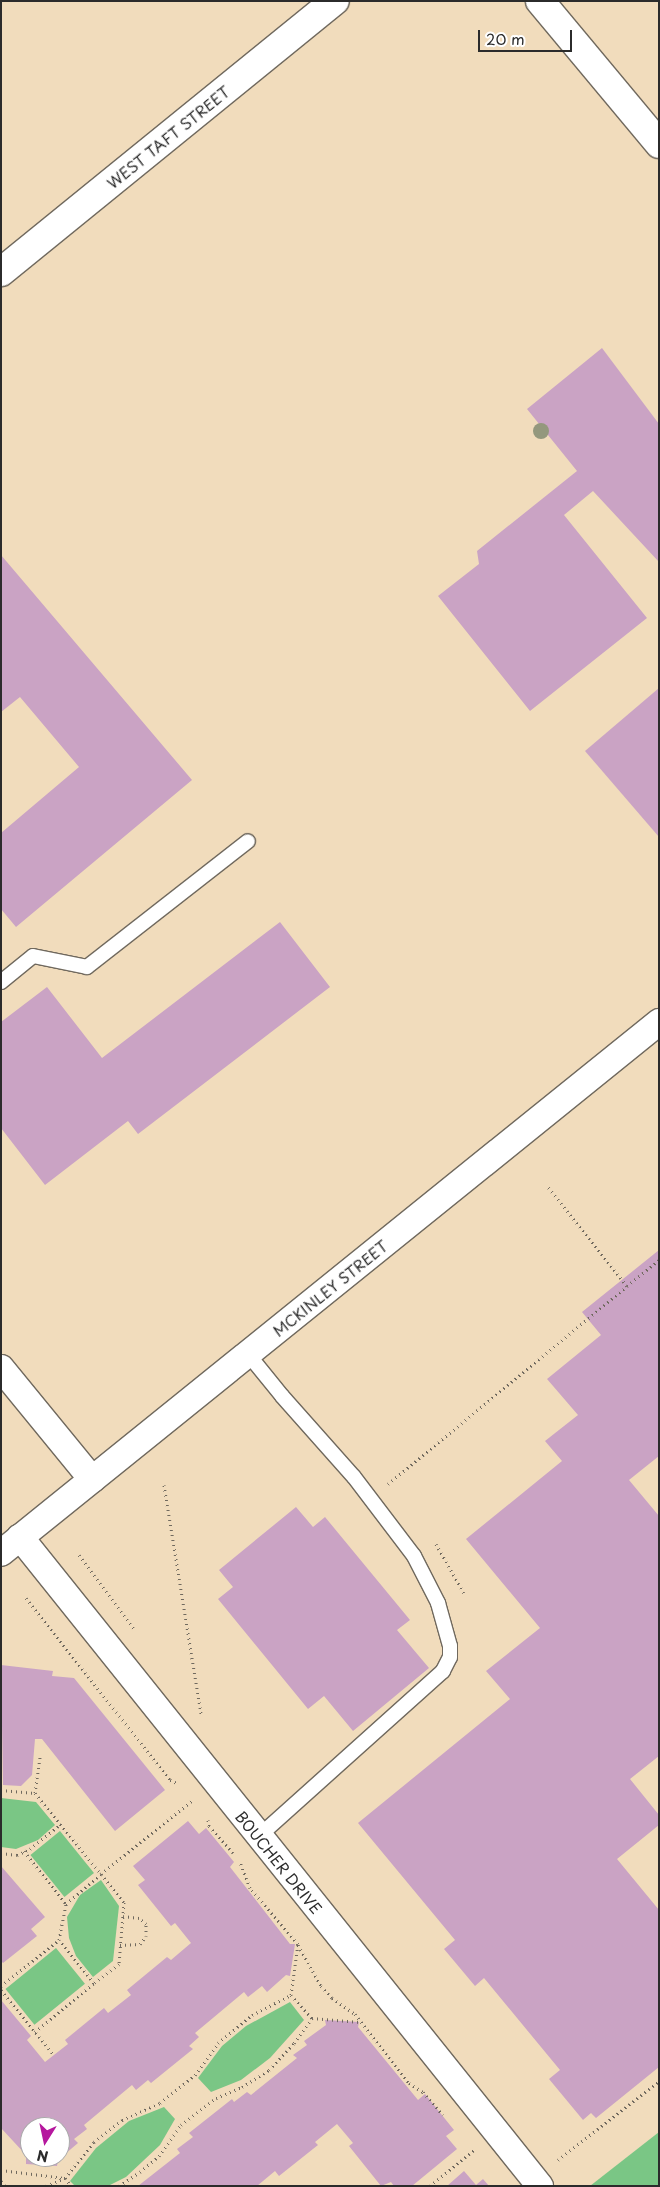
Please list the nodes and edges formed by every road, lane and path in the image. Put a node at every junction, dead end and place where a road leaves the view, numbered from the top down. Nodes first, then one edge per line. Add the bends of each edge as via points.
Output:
1 (335, 1) edge
2 (540, 1) edge
3 (659, 144) edge
4 (1, 272) edge
5 (248, 841) dead end
6 (1, 982) edge
7 (659, 1022) edge
8 (548, 1187) dead end
9 (659, 1260) edge
10 (627, 1286) junction
11 (248, 1354) junction
12 (1, 1368) edge
13 (92, 1480) junction
14 (164, 1485) dead end
15 (393, 1491) dead end
16 (434, 1542) dead end
17 (11, 1545) edge
18 (79, 1555) dead end
19 (464, 1593) dead end
20 (26, 1598) dead end
21 (137, 1633) dead end
22 (196, 1710) dead end
23 (40, 1756) dead end
24 (178, 1783) dead end
25 (1, 1790) edge
26 (192, 1792) dead end
27 (35, 1793) junction
28 (197, 1797) junction
29 (200, 1801) dead end
30 (205, 1812) dead end
31 (60, 1824) junction
32 (259, 1836) junction
33 (24, 1851) junction
34 (1, 1853) edge
35 (101, 1874) junction
36 (66, 1904) junction
37 (123, 1916) junction
38 (59, 1940) junction
39 (298, 1944) junction
40 (120, 1945) junction
41 (94, 1983) junction
42 (1, 1986) edge
43 (1, 1990) edge
44 (291, 1995) junction
45 (312, 2018) junction
46 (360, 2022) junction
47 (35, 2032) junction
48 (54, 2055) dead end
49 (659, 2080) edge
50 (448, 2122) dead end
51 (496, 2132) junction
52 (466, 2144) dead end
53 (472, 2151) junction
54 (478, 2158) dead end
55 (558, 2160) dead end
56 (1, 2170) edge
57 (65, 2178) junction
58 (1, 2181) edge
59 (5, 2186) edge
60 (46, 2186) edge
61 (71, 2186) edge
62 (119, 2186) edge
63 (430, 2186) edge
64 (540, 2186) edge

1 - 4 street, WEST TAFT STREET
2 - 3 street
5 - 6 lane via 87,967 34,956
7 - 11 street, MCKINLEY STREET
8 - 10 path
9 - 10 path
10 - 15 path via 388,1484
11 - 13 street, MCKINLEY STREET
11 - 32 lane via 354,1477 414,1556 438,1603 450,1646 450,1657 443,1671
12 - 13 street
13 - 17 street, MCKINLEY STREET
14 - 22 path via 201,1718
16 - 19 path
17 - 32 street, BOUCHER DRIVE
18 - 21 path
20 - 24 path via 170,1780
23 - 27 path
25 - 27 path
26 - 28 path
27 - 31 path
28 - 29 path
28 - 35 path
30 - 39 path via 209,1826 241,1862 250,1888
31 - 33 path
31 - 35 path
32 - 51 street, BOUCHER DRIVE
33 - 34 path
33 - 36 path
35 - 36 path
35 - 37 path via 124,1902
36 - 38 path
37 - 40 path
37 - 40 path via 139,1918 146,1924 146,1936 140,1944
38 - 41 path
38 - 42 path
39 - 44 path
39 - 46 path via 320,1986
40 - 41 path via 119,1964
41 - 47 path
43 - 47 path
44 - 45 path
44 - 57 path via 252,2015 218,2043 195,2075 160,2103 122,2120 94,2142
45 - 46 path
45 - 62 path via 294,2044 269,2070 208,2103 181,2125 159,2156
46 - 50 path via 409,2083 424,2092
47 - 48 path
49 - 55 path
51 - 53 path
51 - 64 street, BOUCHER DRIVE
52 - 53 path
53 - 54 path
53 - 63 path
56 - 57 path
57 - 60 path
57 - 61 path
58 - 59 path

